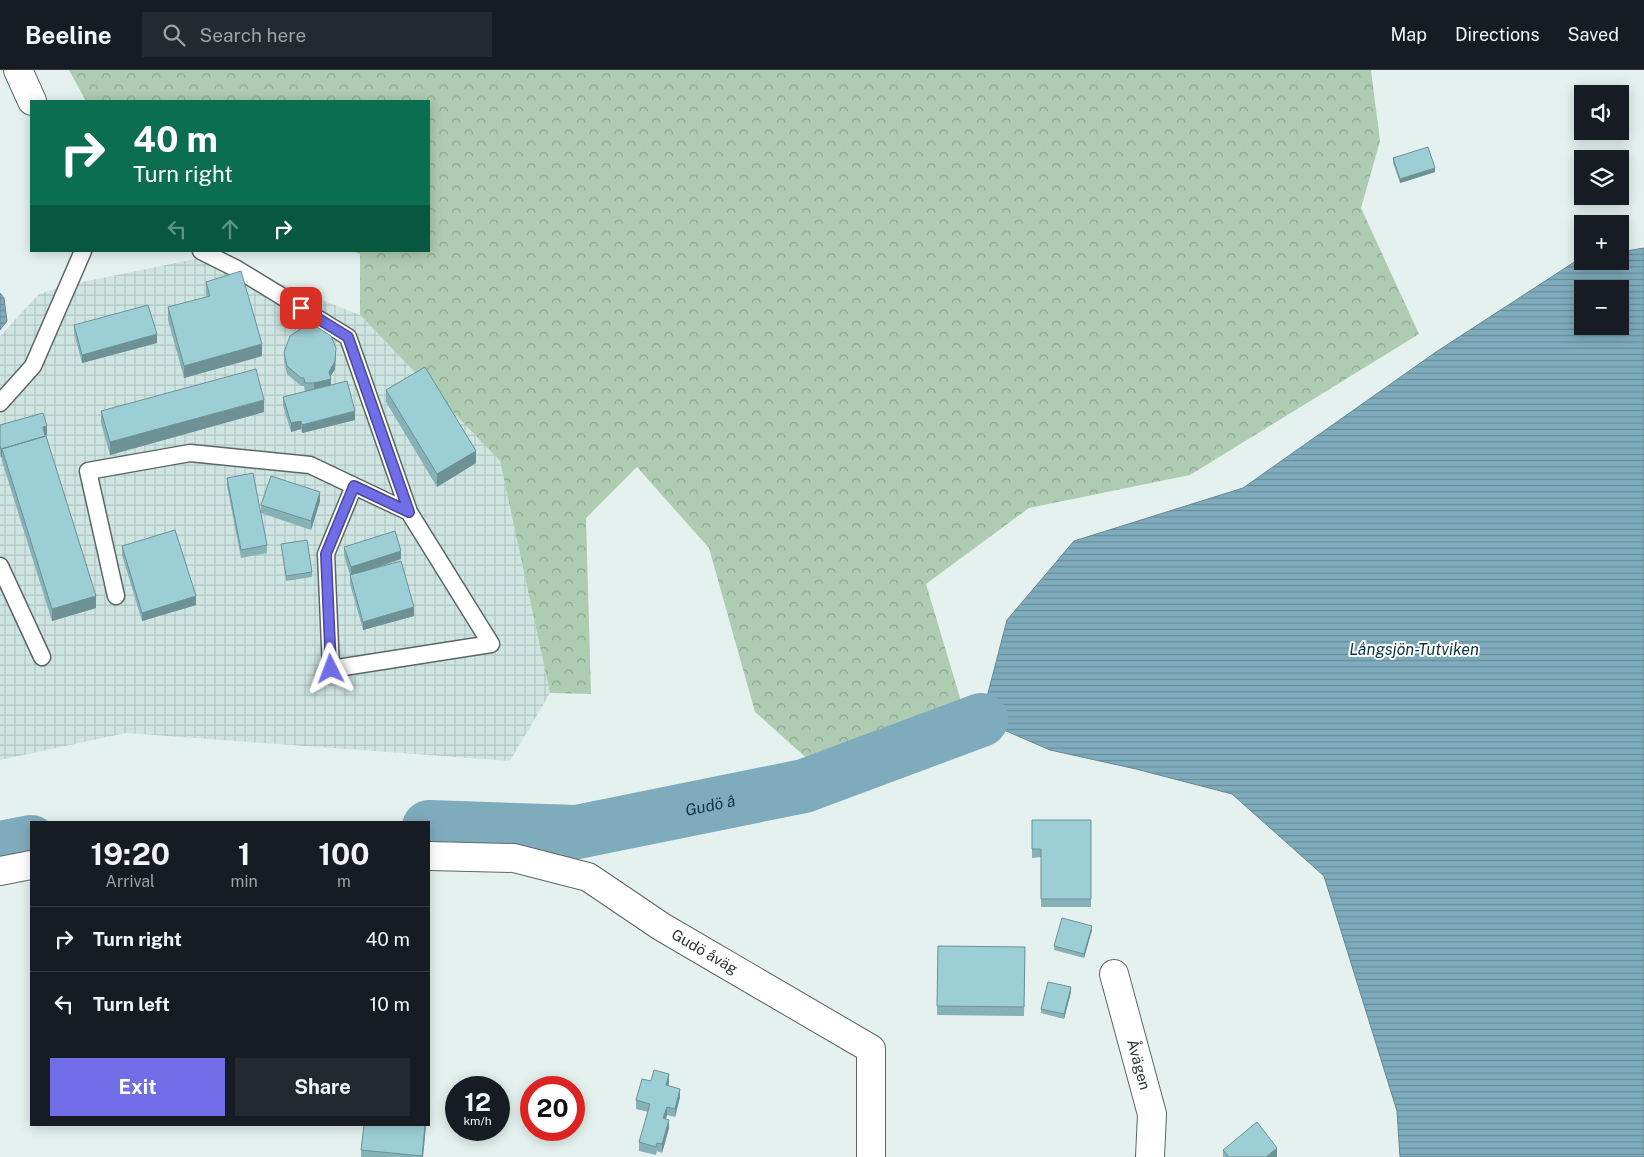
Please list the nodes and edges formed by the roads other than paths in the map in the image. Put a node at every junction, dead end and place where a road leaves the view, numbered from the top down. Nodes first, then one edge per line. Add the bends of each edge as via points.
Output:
1 (18, 70) edge
2 (32, 100) edge
3 (83, 252) edge
4 (203, 252) edge
5 (0, 403) edge
6 (354, 486) junction
7 (409, 512) junction
8 (0, 566) edge
9 (116, 596) dead end
10 (42, 657) dead end
11 (430, 856) edge
12 (30, 865) edge
13 (0, 871) edge
14 (1114, 974) dead end
15 (871, 1157) edge
16 (1150, 1157) edge

1 - 2 street
3 - 5 lane via 33,366
4 - 7 lane via 238,269 348,337
6 - 7 lane
6 - 7 lane via 326,554 331,669 491,644
6 - 9 lane via 310,465 190,453 88,471
8 - 10 lane
11 - 15 street, Gudö åväg via 514,858 588,877 662,927 871,1049
12 - 13 street
14 - 16 street, Åvägen via 1152,1114

